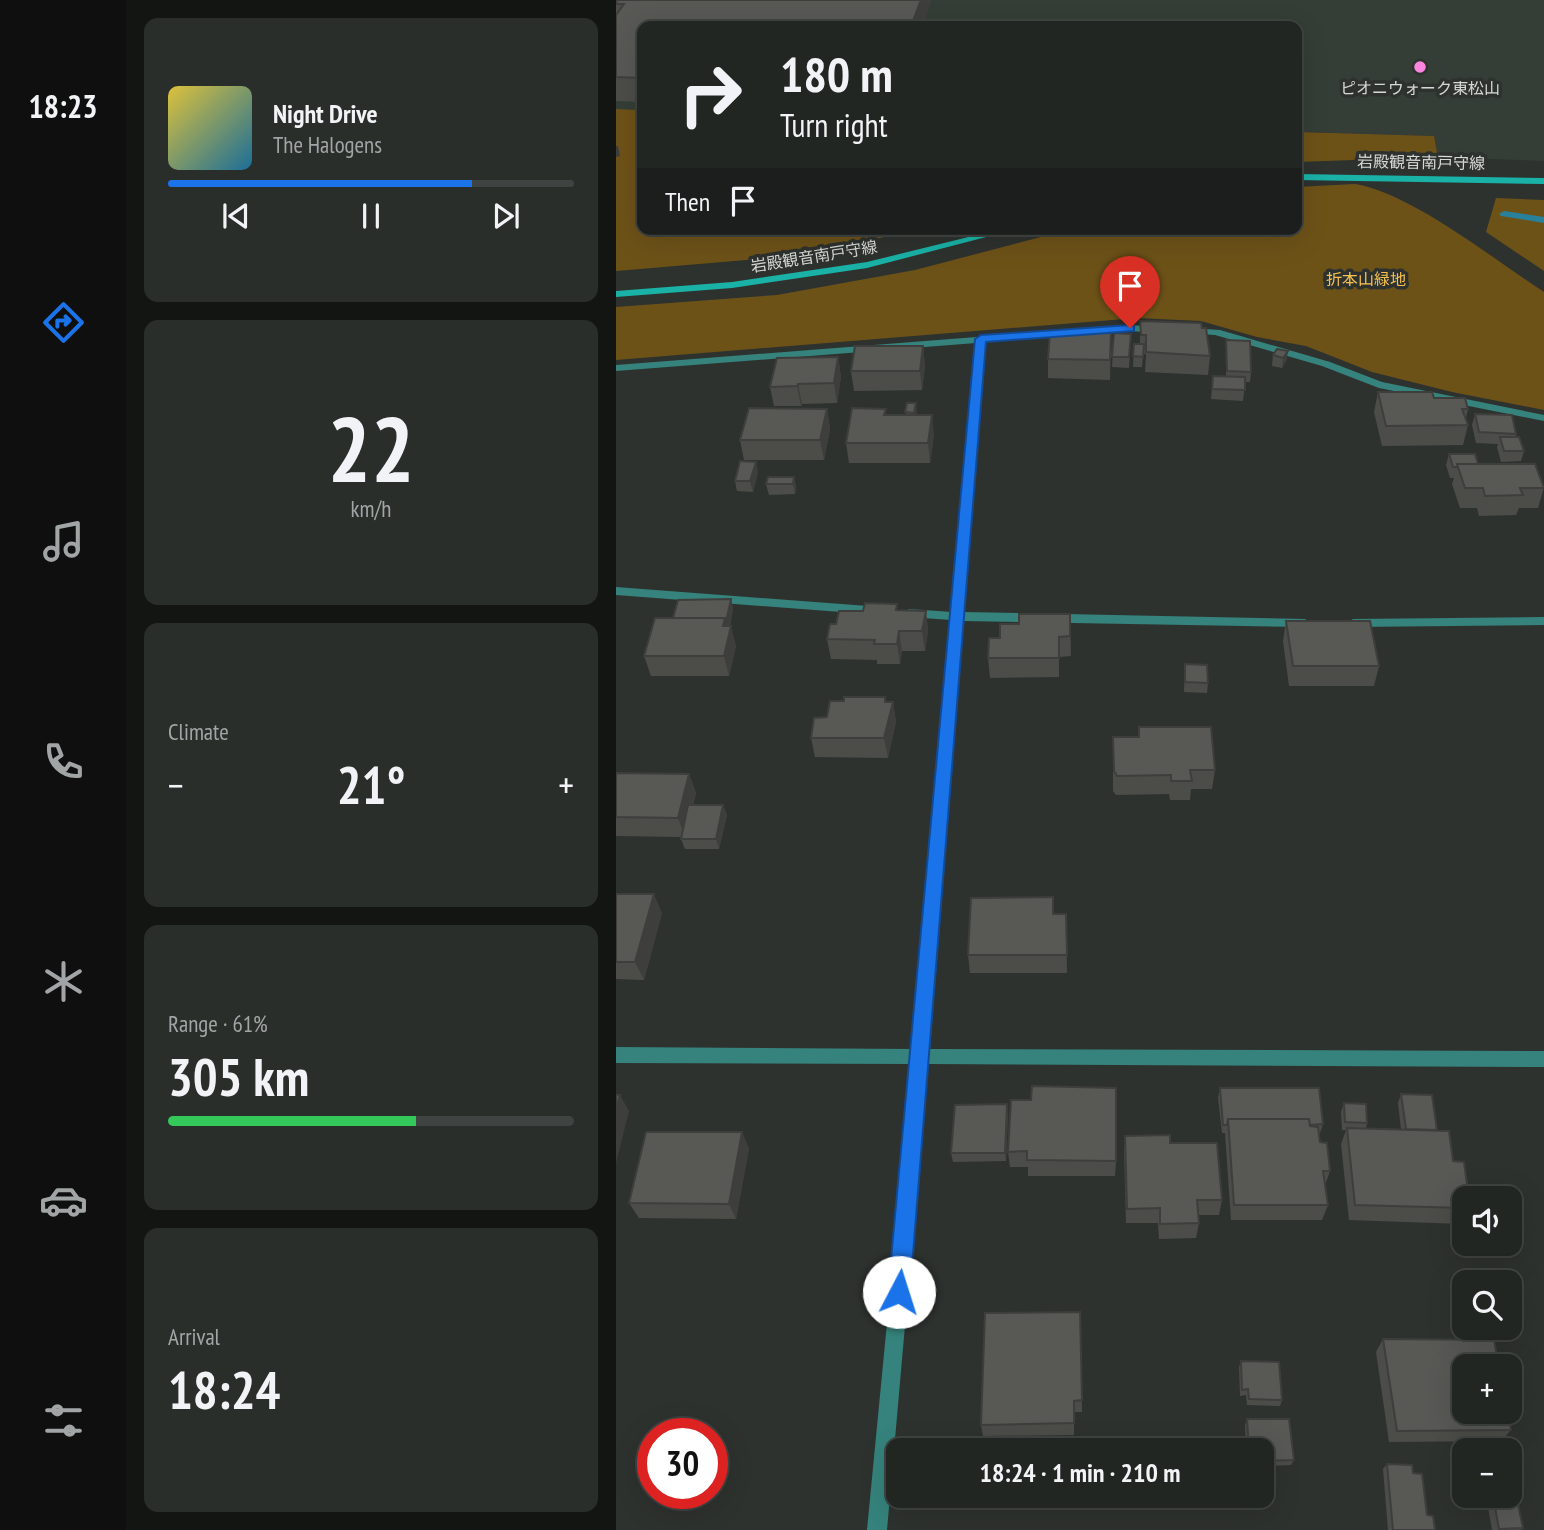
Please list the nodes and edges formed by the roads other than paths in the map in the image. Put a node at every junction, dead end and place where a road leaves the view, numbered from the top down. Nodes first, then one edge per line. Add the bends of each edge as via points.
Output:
1 (1302, 177) edge
2 (1544, 181) edge
3 (987, 235) edge
4 (616, 294) edge
5 (1167, 330) edge
6 (1179, 331) edge
7 (981, 339) junction
8 (616, 368) edge
9 (1544, 418) edge
10 (616, 592) edge
11 (957, 617) junction
12 (1544, 621) edge
13 (1317, 623) edge
14 (1344, 623) edge
15 (616, 1055) edge
16 (921, 1055) junction
17 (1544, 1059) edge
18 (877, 1530) edge

1 - 2 main road, 岩殿観音南戸守線
3 - 4 main road, 岩殿観音南戸守線 via 829,271 732,285
5 - 7 street via 1130,328
6 - 9 street via 1216,332 1379,385
7 - 8 street
7 - 11 street
10 - 11 street
11 - 13 street
11 - 16 street
12 - 14 street
15 - 16 street
16 - 17 street
16 - 18 street

